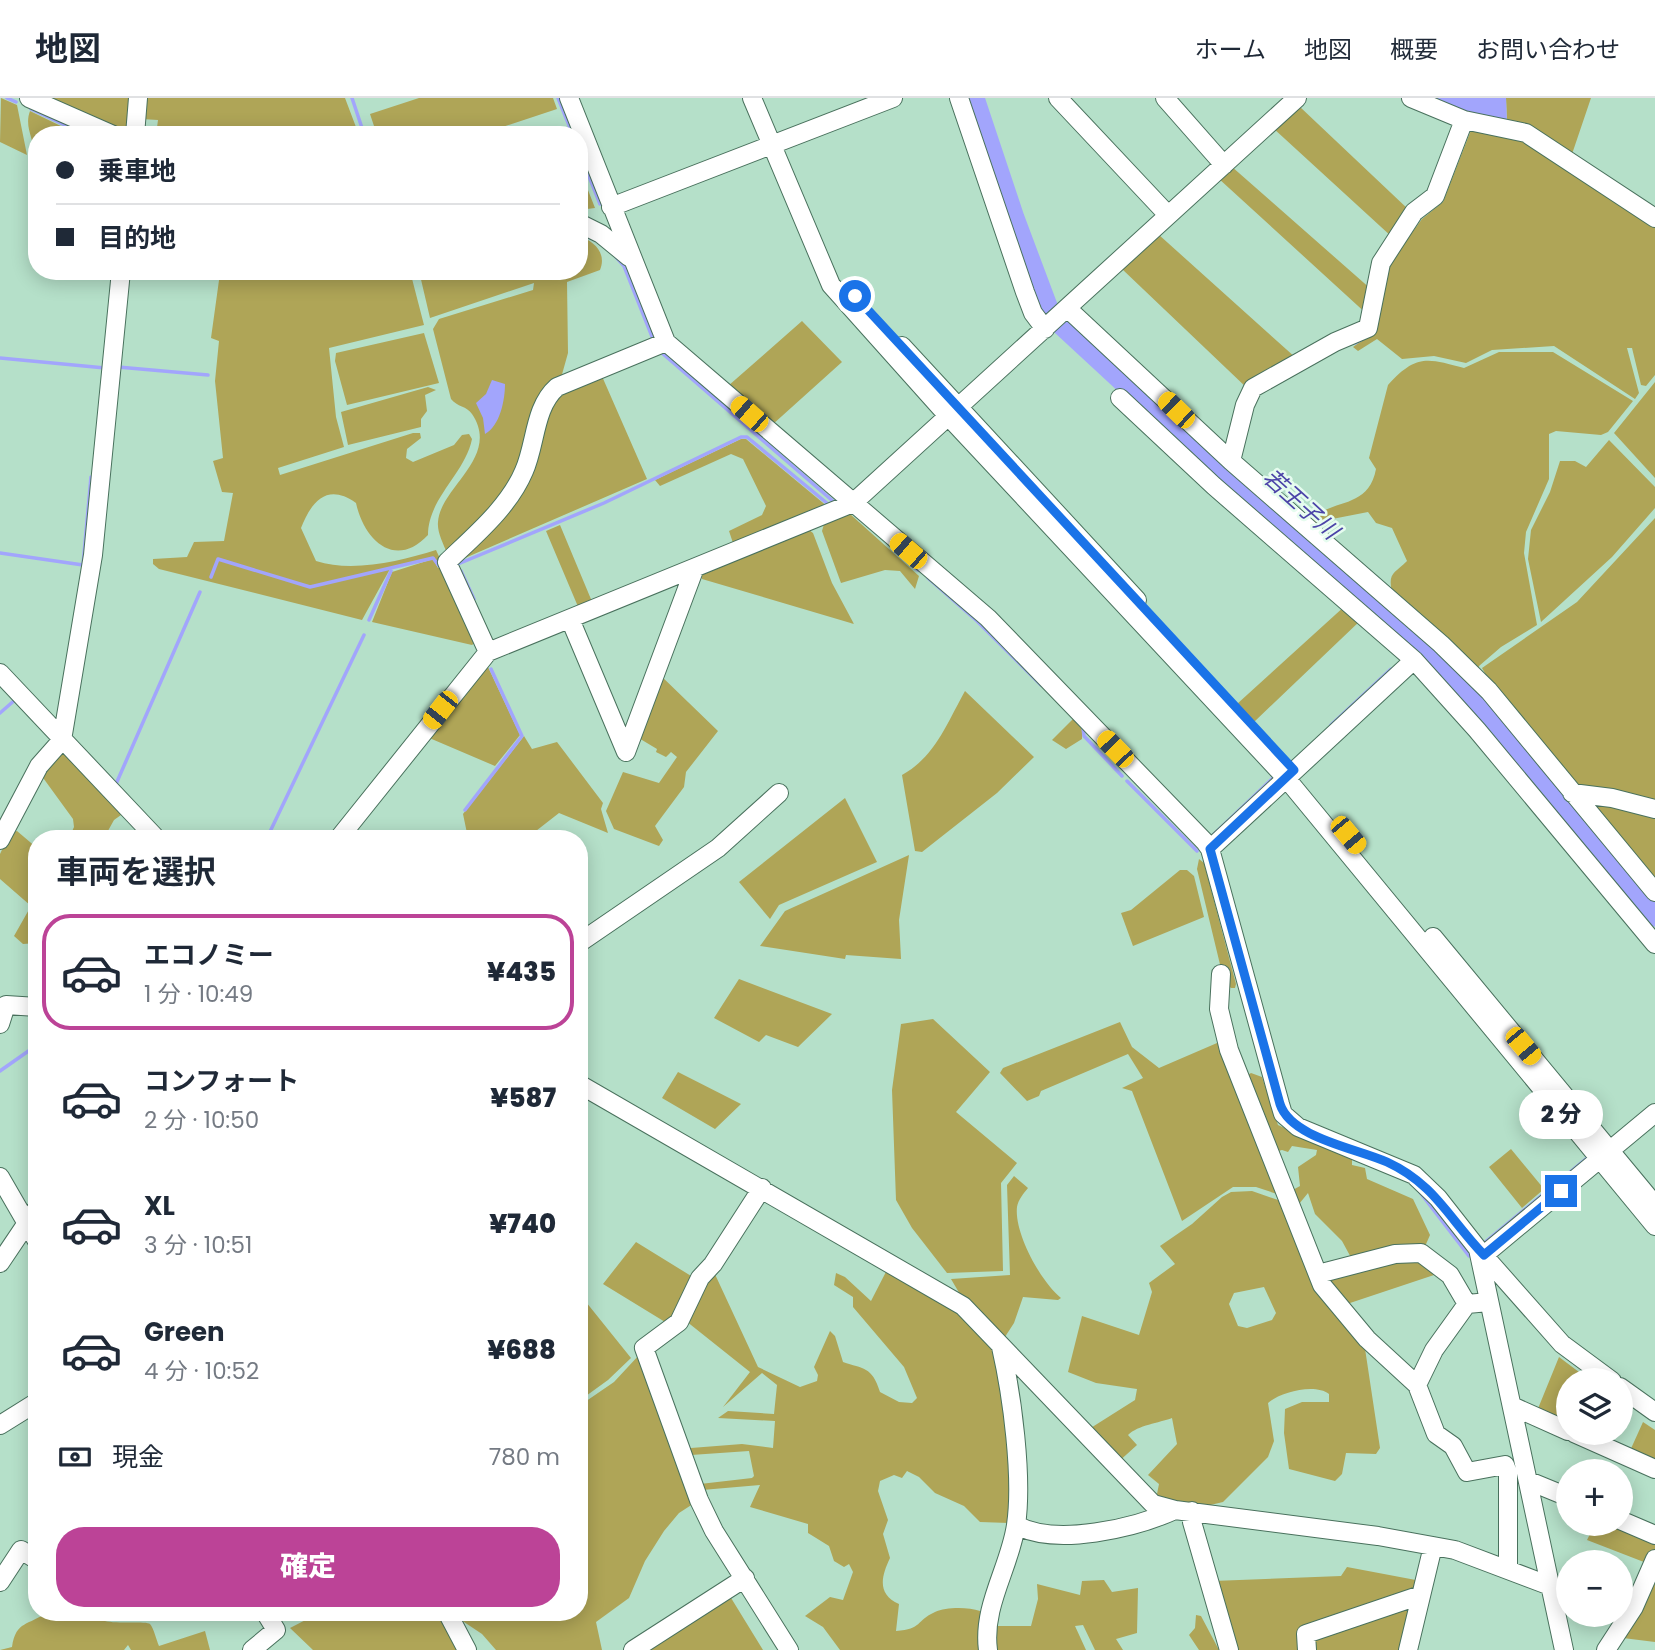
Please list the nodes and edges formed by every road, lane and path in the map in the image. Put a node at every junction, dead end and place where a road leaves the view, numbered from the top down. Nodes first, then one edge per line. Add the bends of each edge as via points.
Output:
1 (29, 98) edge
2 (138, 98) edge
3 (569, 98) edge
4 (752, 98) edge
5 (892, 98) edge
6 (959, 98) edge
7 (1058, 98) edge
8 (1165, 98) edge
9 (1297, 98) edge
10 (1410, 98) edge
11 (1464, 120) junction
12 (93, 126) edge
13 (136, 126) edge
14 (580, 126) edge
15 (776, 143) junction
16 (588, 147) edge
17 (1224, 165) junction
18 (611, 207) junction
19 (1651, 207) edge
20 (1168, 215) junction
21 (588, 228) edge
22 (631, 260) junction
23 (120, 280) edge
24 (1066, 309) junction
25 (1047, 327) junction
26 (666, 342) junction
27 (1120, 398) dead end
28 (954, 412) junction
29 (1231, 461) junction
30 (853, 503) junction
31 (694, 570) junction
32 (570, 620) junction
33 (488, 652) junction
34 (1414, 660) junction
35 (0, 673) edge
36 (62, 740) junction
37 (1290, 774) junction
38 (779, 793) dead end
39 (1572, 793) junction
40 (1655, 809) edge
41 (148, 830) edge
42 (345, 830) edge
43 (0, 841) edge
44 (1210, 849) junction
45 (1655, 892) edge
46 (588, 937) edge
47 (1655, 944) edge
48 (1221, 974) dead end
49 (28, 1006) edge
50 (0, 1024) edge
51 (588, 1089) edge
52 (1655, 1112) edge
53 (1604, 1155) junction
54 (0, 1177) edge
55 (762, 1188) junction
56 (1655, 1205) edge
57 (28, 1211) edge
58 (28, 1220) edge
59 (1655, 1226) edge
60 (1481, 1252) junction
61 (0, 1263) edge
62 (1318, 1274) junction
63 (1489, 1302) junction
64 (1467, 1304) junction
65 (1001, 1347) junction
66 (1594, 1368) edge
67 (1417, 1385) junction
68 (1633, 1396) edge
69 (1512, 1406) junction
70 (28, 1407) edge
71 (1655, 1412) edge
72 (0, 1424) edge
73 (1556, 1426) edge
74 (1601, 1445) edge
75 (1655, 1469) edge
76 (1529, 1481) junction
77 (1556, 1492) edge
78 (1183, 1511) junction
79 (1016, 1525) junction
80 (1633, 1526) edge
81 (1655, 1535) edge
82 (1433, 1546) junction
83 (28, 1554) edge
84 (1655, 1559) edge
85 (1508, 1569) junction
86 (745, 1578) junction
87 (0, 1582) edge
88 (1553, 1587) junction
89 (1421, 1595) junction
90 (270, 1621) edge
91 (452, 1621) edge
92 (252, 1650) edge
93 (467, 1650) edge
94 (633, 1650) edge
95 (789, 1650) edge
96 (988, 1650) edge
97 (1229, 1650) edge
98 (1307, 1650) edge
99 (1408, 1650) edge
100 (1564, 1650) edge
101 (1606, 1650) edge

1 - 12 street
2 - 13 street
3 - 14 street
4 - 15 street
5 - 15 street
6 - 25 street via 1033,313
7 - 20 street
8 - 17 street
9 - 17 street
10 - 11 street
11 - 19 street via 1526,133
11 - 29 street via 1435,196 1414,212 1381,263 1368,328 1253,388
15 - 18 street
15 - 28 street via 838,277
16 - 18 street
17 - 20 street
18 - 22 street
20 - 24 street
21 - 22 street
22 - 26 street
23 - 36 street via 93,555
24 - 25 street
24 - 29 street
25 - 28 street
26 - 30 street
26 - 33 street via 557,387 548,395 523,474 478,533 447,562
27 - 34 street
28 - 30 street
28 - 37 street
29 - 39 street via 1441,644 1489,691
30 - 31 street
30 - 44 street via 988,618
31 - 32 street
31 - 32 street via 626,752
32 - 33 street
33 - 42 street
34 - 37 street
34 - 47 street via 1478,730
35 - 36 street
36 - 41 street
36 - 43 street via 38,766
37 - 44 street
37 - 53 street
38 - 46 street via 718,848
39 - 40 street via 1612,797
39 - 45 street
44 - 60 street via 1283,1114 1298,1127 1414,1175
48 - 62 street via 1219,1009 1229,1050
49 - 50 street via 6,1005
51 - 55 street
52 - 53 street
53 - 56 street
53 - 59 street
53 - 60 street
54 - 57 street
55 - 65 street via 963,1306
55 - 86 street via 700,1278 680,1322 644,1348 699,1500
58 - 61 street
60 - 63 street
60 - 66 street via 1562,1344
62 - 64 street via 1402,1253 1421,1253 1450,1275
62 - 67 street via 1340,1310
63 - 64 street
63 - 69 street
64 - 67 street via 1434,1350
65 - 78 street via 1153,1504
65 - 79 street via 1016,1459
67 - 85 street via 1436,1434 1453,1446 1467,1472 1505,1465
68 - 71 street
69 - 73 street
69 - 76 street
70 - 72 street
74 - 75 street
76 - 77 street
76 - 88 street
78 - 79 street via 1082,1533 1052,1534
78 - 82 street
78 - 97 street via 1192,1522
79 - 96 street via 991,1606
80 - 81 street
82 - 85 street
82 - 89 street
83 - 87 street via 21,1550
84 - 101 street via 1634,1607
85 - 88 street
86 - 94 street
86 - 95 street
88 - 100 street
89 - 98 street via 1306,1634
89 - 99 street
90 - 92 street via 276,1630
91 - 93 street

